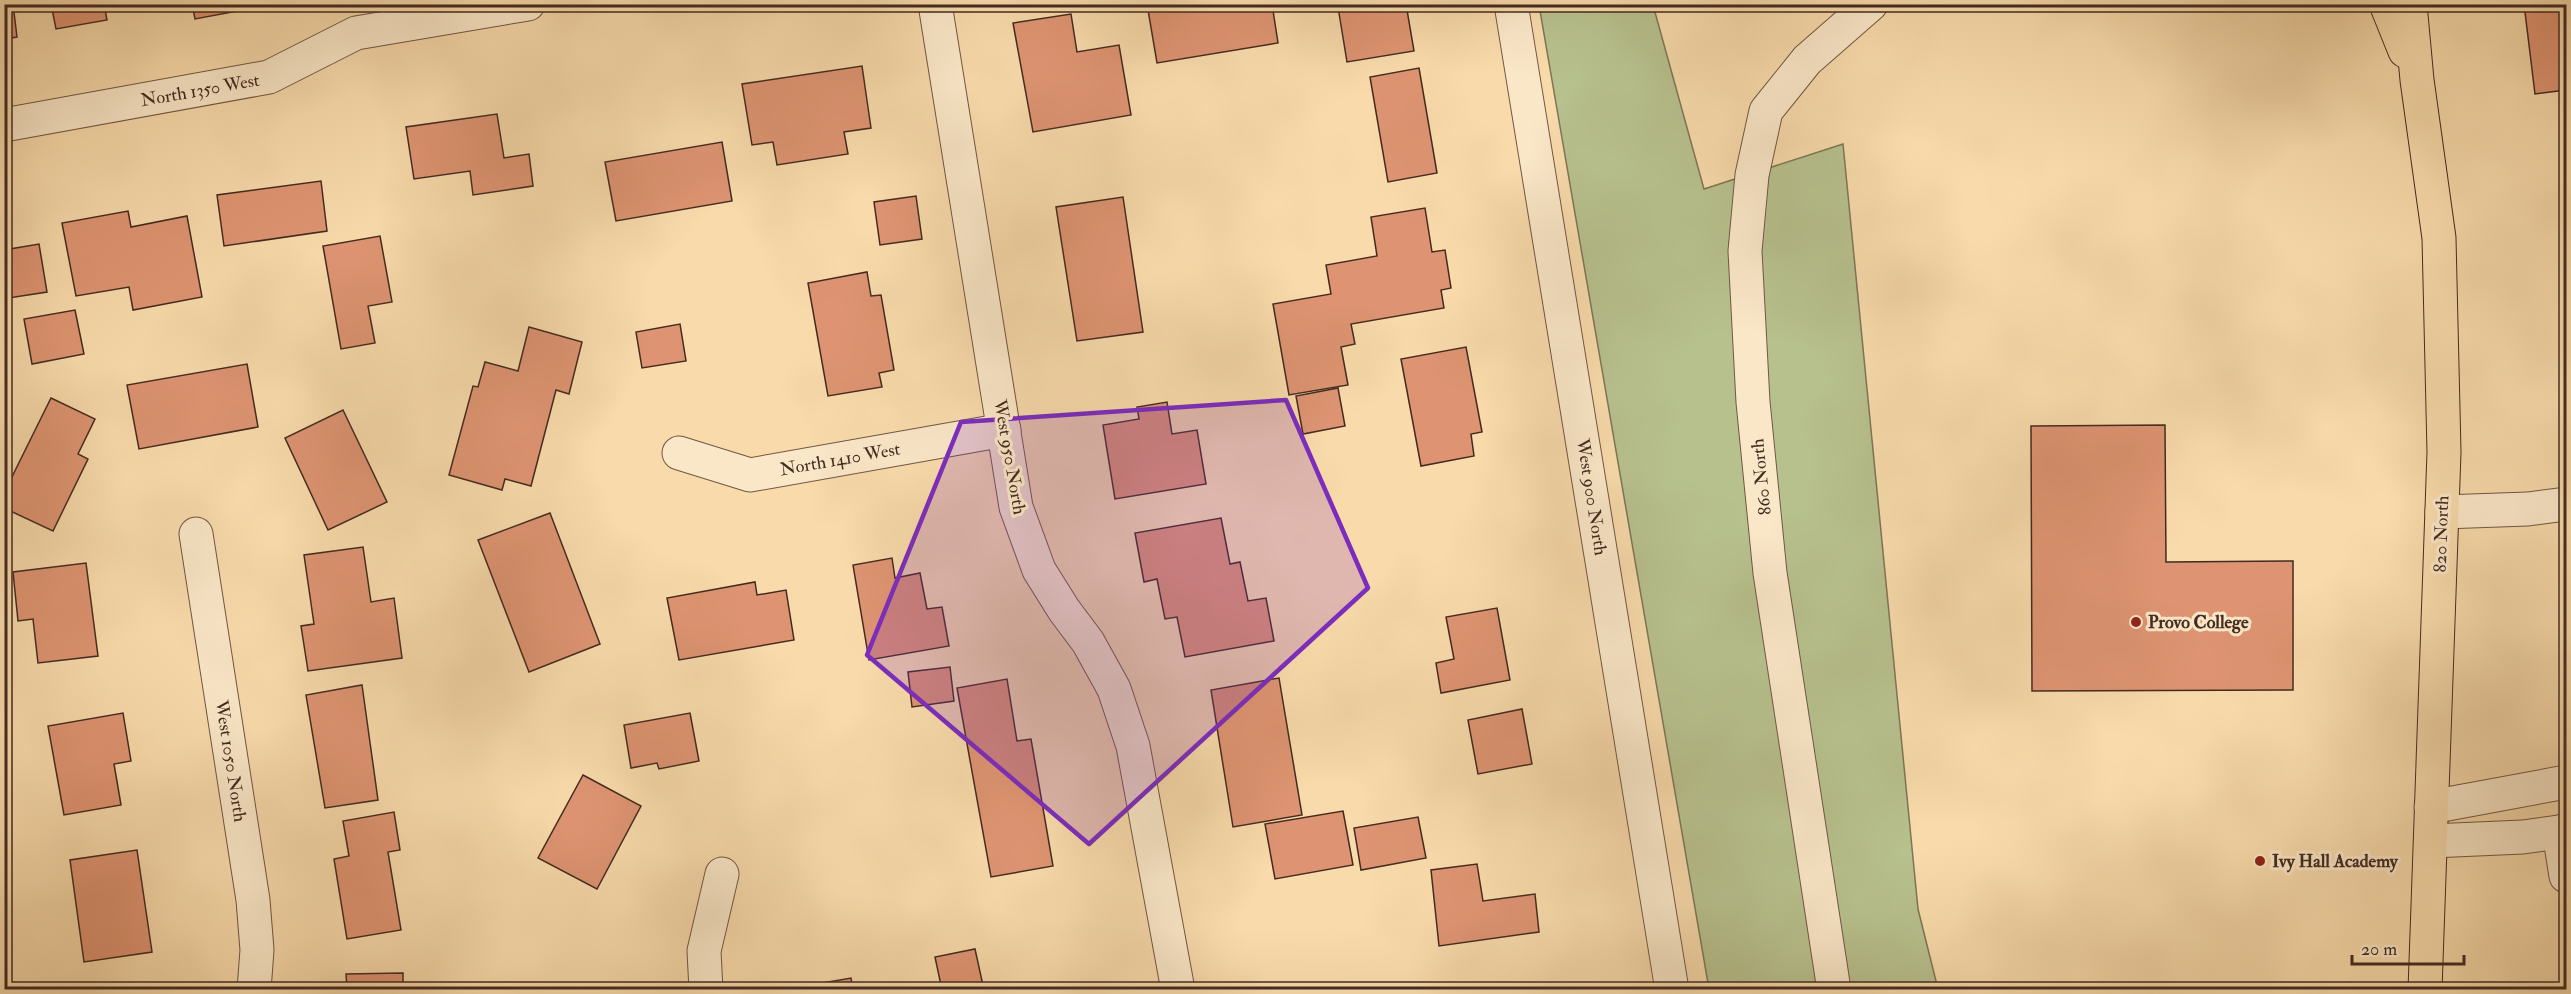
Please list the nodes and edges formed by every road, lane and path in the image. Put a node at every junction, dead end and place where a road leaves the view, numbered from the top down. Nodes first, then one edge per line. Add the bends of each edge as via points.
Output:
1 (528, 4) edge
2 (935, 4) edge
3 (1511, 4) edge
4 (1871, 4) edge
5 (2386, 4) edge
6 (2410, 4) edge
7 (353, 19) edge
8 (2417, 80) junction
9 (4, 125) edge
10 (1004, 430) junction
11 (679, 453) dead end
12 (2566, 504) edge
13 (2442, 512) junction
14 (196, 534) dead end
15 (2566, 782) edge
16 (2432, 807) junction
17 (2563, 832) edge
18 (2431, 841) junction
19 (722, 874) dead end
20 (2566, 876) edge
21 (254, 990) edge
22 (706, 990) edge
23 (1178, 990) edge
24 (1672, 990) edge
25 (1834, 990) edge
26 (2426, 990) edge

1 - 7 street, North 1350 West
2 - 10 street, West 950 North
3 - 24 street, West 900 North
4 - 25 street, 860 North via 1807,60 1766,111 1752,175 1744,251 1753,402 1770,573
5 - 8 main road, 820 North
6 - 8 main road, 820 North
7 - 9 street, North 1350 West via 269,77
8 - 13 main road, 820 North via 2439,238
10 - 11 street, North 1410 West via 750,475
10 - 23 street, West 950 North via 1016,507 1039,570 1088,642 1114,689 1133,746
12 - 13 street
13 - 16 main road, 820 North
14 - 21 street, West 1050 North via 253,900 257,950
15 - 16 street
16 - 18 main road, 820 North
17 - 18 street
17 - 20 street
18 - 26 main road, 820 North
19 - 22 street via 704,951

